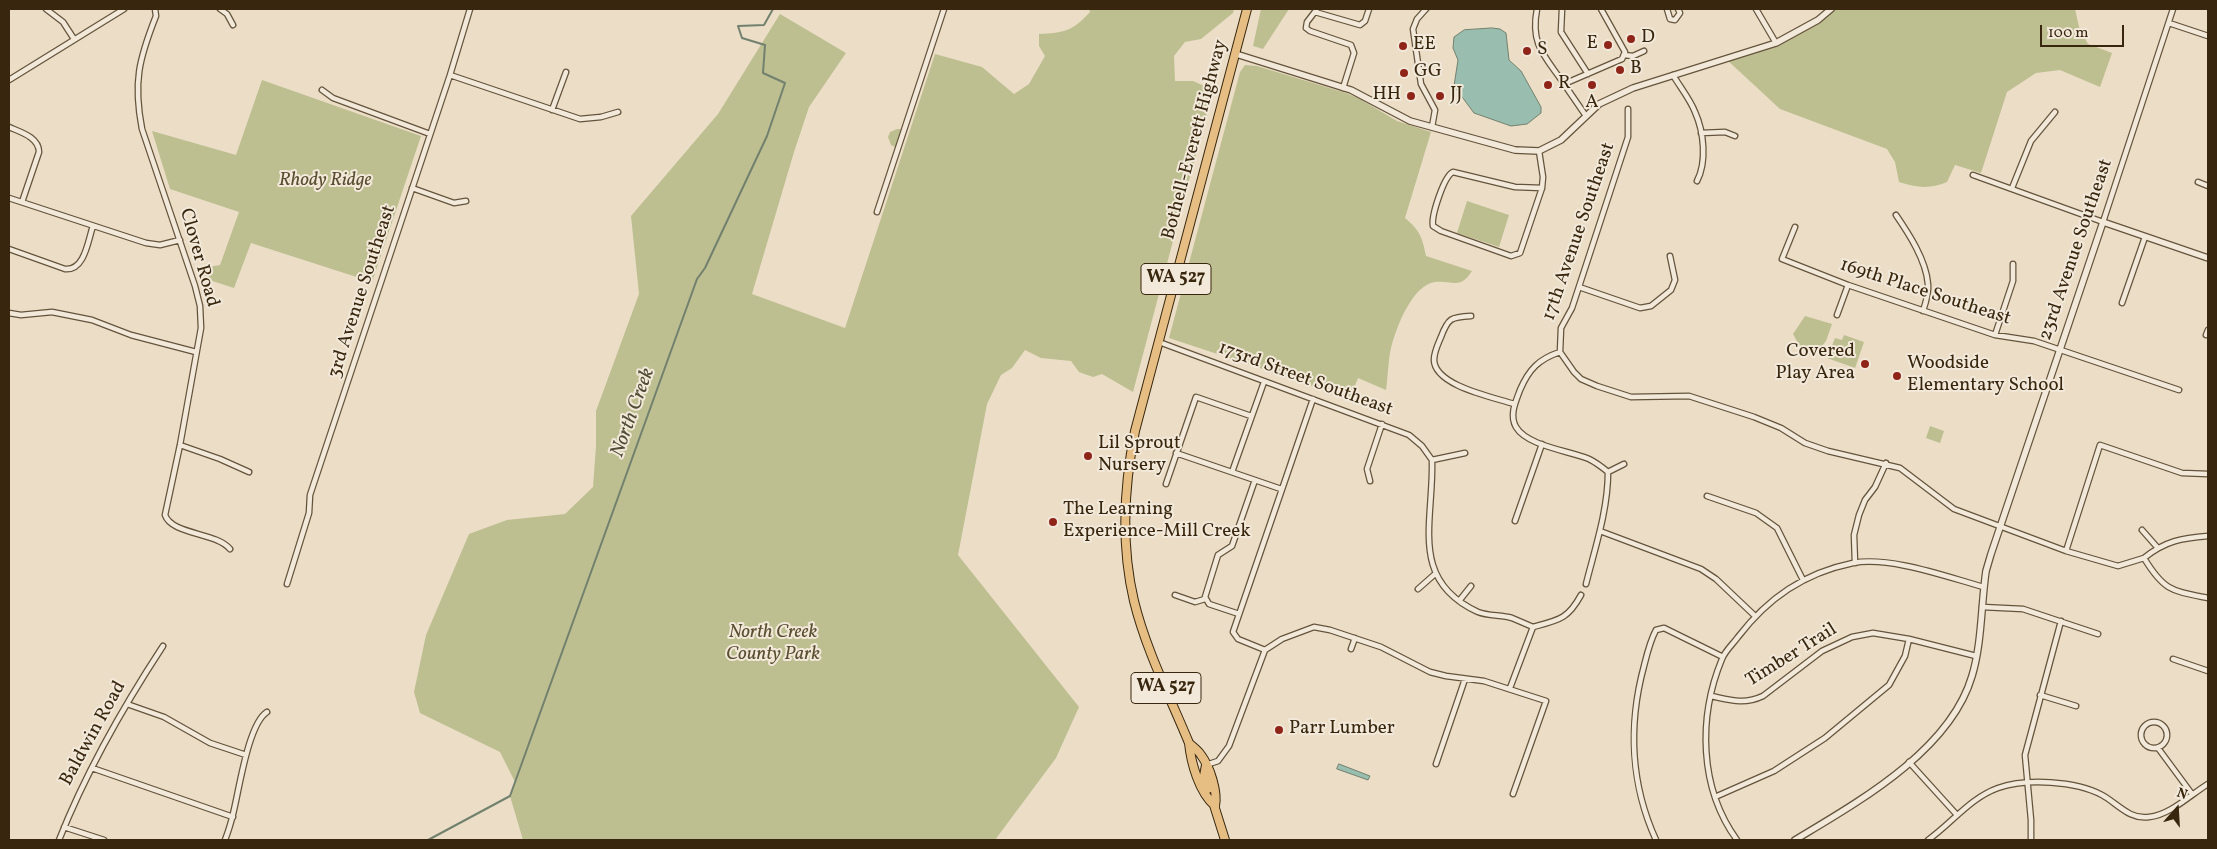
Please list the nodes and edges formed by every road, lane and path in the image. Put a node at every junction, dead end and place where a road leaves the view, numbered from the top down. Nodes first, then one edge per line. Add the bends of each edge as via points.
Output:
1 (46, 9) edge
2 (124, 9) edge
3 (155, 9) edge
4 (220, 9) edge
5 (470, 9) edge
6 (944, 9) edge
7 (1248, 9) edge
8 (1369, 9) edge
9 (1425, 9) edge
10 (1538, 9) edge
11 (1562, 9) edge
12 (1601, 9) edge
13 (1667, 9) edge
14 (1678, 9) edge
15 (1756, 9) edge
16 (1831, 9) edge
17 (2173, 9) edge
18 (1316, 10) edge
19 (2169, 23) junction
20 (233, 25) dead end
21 (2208, 36) edge
22 (74, 39) junction
23 (1776, 43) junction
24 (1644, 51) dead end
25 (1236, 54) junction
26 (1624, 55) junction
27 (566, 72) dead end
28 (1588, 74) junction
29 (450, 75) junction
30 (1673, 75) junction
31 (9, 80) edge
32 (1564, 84) junction
33 (1343, 88) junction
34 (322, 90) dead end
35 (1628, 109) dead end
36 (552, 110) junction
37 (618, 112) dead end
38 (2054, 112) dead end
39 (1586, 116) junction
40 (9, 126) edge
41 (1432, 127) junction
42 (1701, 133) junction
43 (430, 134) junction
44 (1735, 136) dead end
45 (1539, 151) junction
46 (1973, 175) dead end
47 (1697, 181) dead end
48 (2198, 182) dead end
49 (2208, 186) edge
50 (412, 188) junction
51 (1542, 188) junction
52 (2012, 188) junction
53 (9, 198) edge
54 (466, 201) dead end
55 (22, 202) junction
56 (877, 212) dead end
57 (1896, 215) dead end
58 (2104, 222) junction
59 (93, 226) junction
60 (1795, 228) dead end
61 (2145, 237) junction
62 (180, 240) junction
63 (9, 249) edge
64 (1670, 256) dead end
65 (2208, 258) edge
66 (2013, 264) dead end
67 (1848, 285) junction
68 (1579, 287) junction
69 (2122, 303) dead end
70 (1923, 311) junction
71 (9, 313) edge
72 (1837, 315) dead end
73 (1471, 316) dead end
74 (2208, 330) edge
75 (1995, 335) junction
76 (2206, 336) dead end
77 (1159, 342) junction
78 (2060, 350) junction
79 (196, 352) junction
80 (1560, 352) junction
81 (1264, 382) junction
82 (2179, 390) dead end
83 (1313, 398) junction
84 (1514, 404) junction
85 (1251, 416) junction
86 (1382, 424) junction
87 (1542, 444) junction
88 (180, 445) junction
89 (1176, 453) junction
90 (1465, 453) dead end
91 (1432, 460) junction
92 (1886, 463) junction
93 (1624, 464) dead end
94 (249, 472) dead end
95 (1232, 472) junction
96 (1608, 472) junction
97 (2208, 474) edge
98 (1255, 480) junction
99 (1370, 481) dead end
100 (1166, 484) dead end
101 (1281, 489) junction
102 (1707, 496) dead end
103 (1515, 522) dead end
104 (2000, 527) junction
105 (2142, 530) dead end
106 (1600, 531) junction
107 (2208, 536) edge
108 (2157, 547) junction
109 (230, 549) dead end
110 (2066, 551) junction
111 (2144, 558) junction
112 (1855, 563) junction
113 (1435, 574) junction
114 (1803, 580) junction
115 (287, 584) dead end
116 (1586, 584) dead end
117 (1472, 586) dead end
118 (1984, 587) junction
119 (1418, 589) dead end
120 (1175, 595) dead end
121 (1581, 595) dead end
122 (2208, 598) edge
123 (1206, 599) junction
124 (1459, 601) junction
125 (1982, 607) junction
126 (1239, 614) junction
127 (1754, 615) junction
128 (2061, 621) junction
129 (1533, 627) junction
130 (2098, 634) dead end
131 (1355, 638) junction
132 (1909, 639) junction
133 (163, 646) dead end
134 (1351, 649) dead end
135 (1265, 650) junction
136 (1976, 656) junction
137 (1723, 657) junction
138 (2173, 659) dead end
139 (2208, 671) edge
140 (1465, 679) junction
141 (1510, 688) junction
142 (2040, 695) junction
143 (1711, 696) junction
144 (127, 704) junction
145 (2076, 706) dead end
146 (267, 712) dead end
147 (1189, 743) junction
148 (2158, 748) junction
149 (246, 755) junction
150 (1909, 762) junction
151 (1436, 764) dead end
152 (1206, 765) junction
153 (92, 768) junction
154 (2027, 783) junction
155 (2208, 784) edge
156 (1513, 794) dead end
157 (2192, 794) junction
158 (1715, 797) junction
159 (1215, 806) junction
160 (1956, 815) junction
161 (233, 817) junction
162 (64, 827) junction
163 (1936, 834) junction
164 (58, 840) edge
165 (104, 840) edge
166 (225, 840) edge
167 (1225, 840) edge
168 (1656, 840) edge
169 (1737, 840) edge
170 (1795, 840) edge
171 (1928, 840) edge
172 (1941, 840) edge
173 (2031, 840) edge

1 - 22 street via 63,22
2 - 22 street
3 - 62 street, Clover Road via 156,16 138,65 138,110
4 - 20 street
5 - 29 street, 3rd Avenue Southeast
6 - 56 street
7 - 25 main road, Bothell-Everett Highway / WA 527
8 - 18 street via 1360,25
9 - 41 street via 1413,29 1421,84 1435,110
10 - 32 street via 1535,25 1539,47
11 - 28 street via 1561,32
12 - 26 street via 1623,47
13 - 14 street via 1670,18 1675,20 1680,13
15 - 23 street
16 - 23 street via 1818,20
17 - 19 street, 23rd Avenue Southeast
18 - 33 street via 1306,22 1306,28 1351,46 1354,53
19 - 21 street
19 - 58 street, 23rd Avenue Southeast
22 - 31 street
23 - 30 street
24 - 26 street via 1633,56
25 - 33 street
25 - 77 main road, Bothell-Everett Highway / WA 527
26 - 28 street via 1622,59
27 - 36 street
28 - 32 street
29 - 36 street
29 - 43 street, 3rd Avenue Southeast
30 - 39 street via 1599,104
30 - 42 street via 1695,112
32 - 39 street
33 - 41 street via 1367,97 1390,112
34 - 43 street via 333,98
35 - 68 street, 17th Avenue Southeast via 1628,137
36 - 37 street via 580,119
38 - 52 street via 2031,141
39 - 45 street via 1560,140
40 - 55 street via 37,142 39,152
41 - 45 street via 1515,150
42 - 44 street via 1725,132
42 - 47 street via 1703,169
43 - 50 street, 3rd Avenue Southeast
45 - 51 street
46 - 52 street
48 - 49 street
50 - 54 street via 454,203
50 - 115 street, 3rd Avenue Southeast via 310,496 309,513
51 - 51 street via 1522,250 1516,256 1433,226 1450,173 1462,172 1515,187
52 - 58 street
53 - 55 street
55 - 59 street
57 - 70 street via 1915,243 1928,282
58 - 61 street
58 - 78 street, 23rd Avenue Southeast
59 - 62 street via 153,245
59 - 63 street via 80,264 75,268 66,269
60 - 67 street, 169th Place Southeast via 1782,259
61 - 65 street
61 - 69 street
62 - 79 street, Clover Road via 200,306
64 - 68 street via 1675,280 1671,290 1651,306 1640,308
66 - 75 street via 2013,281
67 - 70 street, 169th Place Southeast
67 - 72 street
68 - 80 street, 17th Avenue Southeast via 1561,328
70 - 75 street, 169th Place Southeast
71 - 79 street via 21,316 52,312 92,320 131,335
73 - 84 street via 1456,317 1446,322 1435,353 1437,370 1450,382
74 - 76 street
75 - 78 street, 169th Place Southeast via 2034,341
77 - 81 street, 173rd Street Southeast
77 - 147 main road, Bothell-Everett Highway / WA 527 via 1130,459 1126,530 1134,600 1145,637
78 - 82 street, 169th Place Southeast
78 - 104 street, 23rd Avenue Southeast
79 - 88 street, Clover Road
80 - 84 street, 17th Avenue Southeast via 1547,356 1532,367
80 - 92 street via 1581,380 1597,386 1631,397 1689,396 1754,417 1828,451
81 - 83 street, 173rd Street Southeast
81 - 85 street
83 - 86 street, 173rd Street Southeast
83 - 101 street
84 - 87 street via 1515,426
85 - 89 street via 1196,397
85 - 95 street
86 - 91 street, 173rd Street Southeast via 1409,435
86 - 99 street via 1367,469
87 - 96 street via 1587,459
87 - 103 street
88 - 94 street
88 - 109 street, Clover Road via 166,519 172,525 221,541
89 - 95 street
89 - 100 street
90 - 91 street
91 - 113 street via 1428,543
92 - 104 street via 1913,476 1954,509
92 - 112 street via 1859,515 1854,535
93 - 96 street
95 - 98 street
96 - 106 street
97 - 110 street via 2182,473 2100,445
98 - 101 street
98 - 123 street via 1232,546 1218,555
101 - 126 street
102 - 114 street via 1756,513 1778,528
104 - 110 street
104 - 118 street, 23rd Avenue Southeast
105 - 108 street
106 - 116 street
106 - 127 street via 1701,569
107 - 108 street
108 - 111 street
110 - 111 street via 2118,566
111 - 122 street via 2162,584 2179,592
112 - 114 street
112 - 118 street via 1915,568
113 - 119 street
113 - 124 street
114 - 127 street
117 - 124 street
118 - 125 street, 23rd Avenue Southeast
120 - 123 street via 1195,602
121 - 129 street via 1572,610 1559,620
123 - 126 street via 1209,604
124 - 129 street via 1481,613 1513,619
125 - 128 street via 2023,609
125 - 136 street, 23rd Avenue Southeast
126 - 135 street via 1234,636
127 - 137 street
128 - 130 street
128 - 142 street
129 - 141 street
131 - 134 street
131 - 135 street via 1314,627 1282,639
131 - 140 street via 1399,654 1430,672
132 - 136 street, Timber Trail
132 - 143 street, Timber Trail via 1873,633 1852,637 1822,651 1763,696 1740,702
132 - 158 street via 1905,656 1889,685 1825,738 1774,771
133 - 144 street, Baldwin Road
135 - 152 street via 1229,746 1218,761
136 - 150 street, 23rd Avenue Southeast via 1972,676 1956,714 1942,732
137 - 143 street
137 - 168 street via 1664,628 1656,630 1651,639 1638,686 1634,752 1638,786
138 - 139 street
140 - 141 street
140 - 151 street
141 - 156 street via 1546,701
142 - 145 street
142 - 154 street via 2025,755
143 - 158 street via 1705,724 1708,771
144 - 149 street via 164,718 210,743
144 - 153 street, Baldwin Road
146 - 149 street via 259,720
147 - 152 main road, Bothell-Everett Highway / WA 527 via 1201,754
147 - 159 main road, Bothell-Everett Highway / WA 527 via 1190,755 1207,799
148 - 148 street via 2164,742 2166,729 2160,723 2151,722 2144,728 2141,738 2149,747
148 - 157 street
149 - 161 street
150 - 160 street
150 - 170 street, 23rd Avenue Southeast via 1857,803
152 - 159 main road, Bothell-Everett Highway / WA 527 via 1217,797
153 - 161 street
153 - 162 street, Baldwin Road
154 - 157 street via 2067,783 2087,788 2123,811 2148,818 2163,813
154 - 160 street via 2000,787 1981,795
154 - 173 street
155 - 157 street
158 - 169 street
159 - 167 main road, Bothell-Everett Highway / WA 527
160 - 163 street
161 - 166 street
162 - 164 street, Baldwin Road
162 - 165 street
163 - 171 street
163 - 172 street

